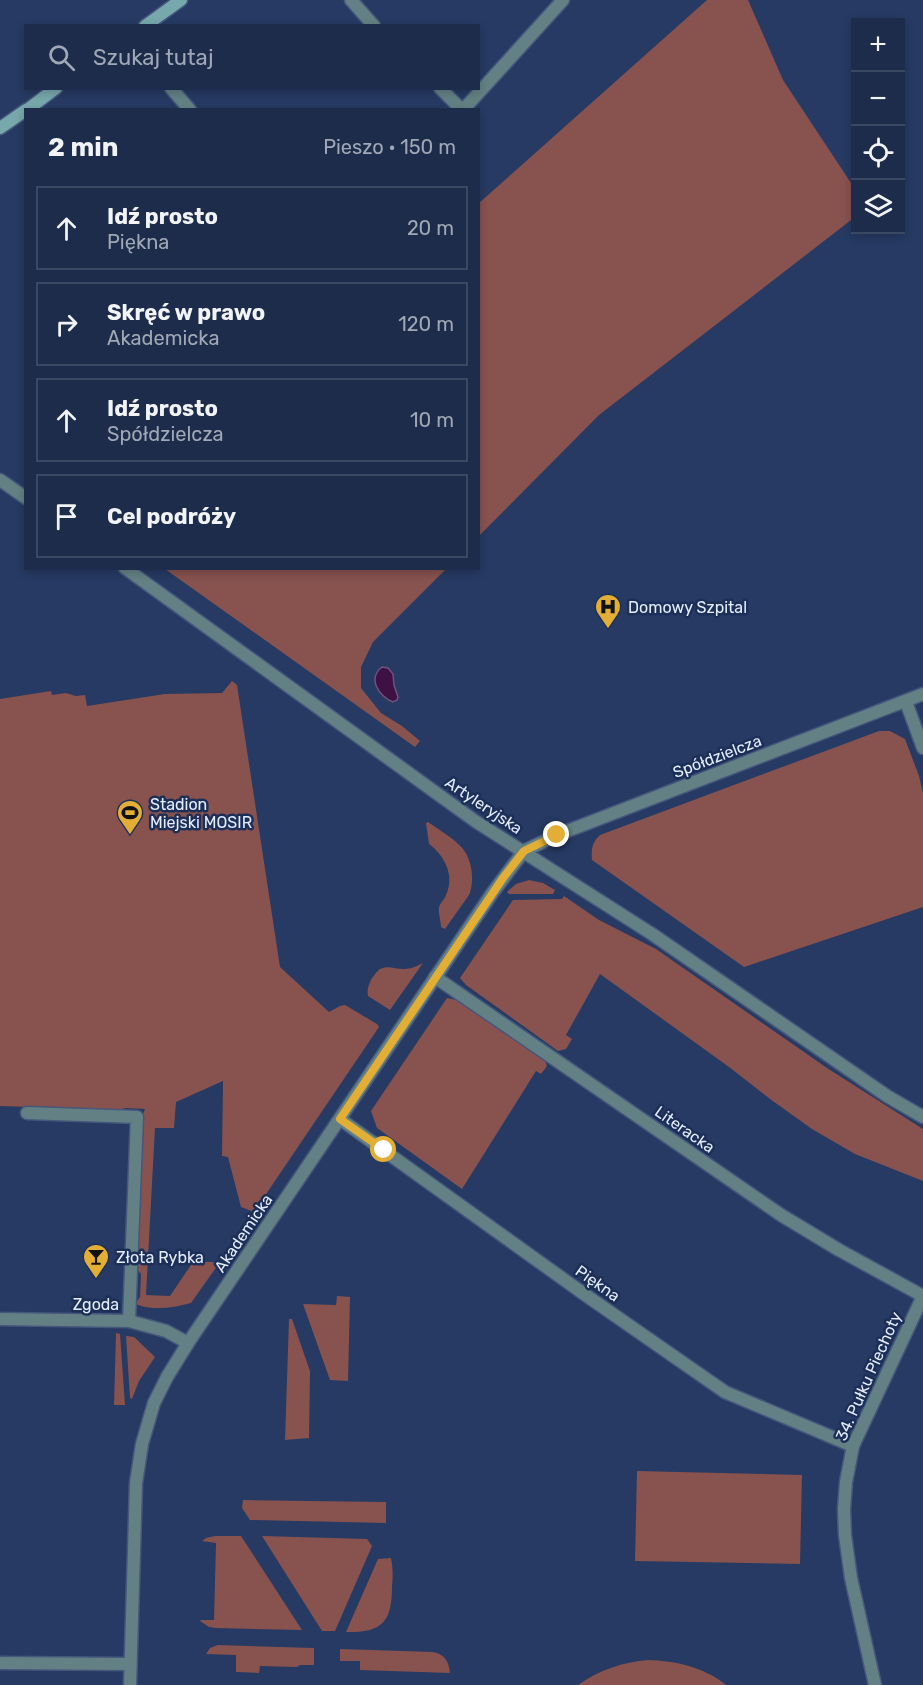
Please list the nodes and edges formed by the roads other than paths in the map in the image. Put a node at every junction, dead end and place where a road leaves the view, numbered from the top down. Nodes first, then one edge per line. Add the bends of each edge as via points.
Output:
1 (181, 0) edge
2 (351, 0) edge
3 (563, 0) edge
4 (148, 24) edge
5 (372, 24) edge
6 (53, 90) edge
7 (173, 90) edge
8 (442, 90) edge
9 (29, 108) edge
10 (188, 108) edge
11 (460, 108) edge
12 (464, 108) edge
13 (24, 111) edge
14 (0, 128) edge
15 (0, 480) edge
16 (24, 497) edge
17 (128, 570) edge
18 (923, 694) edge
19 (906, 702) junction
20 (923, 748) edge
21 (524, 851) junction
22 (435, 977) junction
23 (27, 1113) dead end
24 (923, 1117) edge
25 (340, 1119) junction
26 (923, 1296) edge
27 (0, 1319) edge
28 (129, 1321) junction
29 (188, 1343) junction
30 (853, 1446) junction
31 (0, 1664) edge
32 (130, 1664) junction
33 (130, 1685) edge
34 (875, 1685) edge

1 - 4 main road
2 - 5 street
3 - 12 street
6 - 9 main road
7 - 10 street
8 - 11 street
13 - 14 main road
15 - 16 street
17 - 21 street, Artyleryjska via 475,821
18 - 19 street, Spółdzielcza
19 - 20 street
19 - 21 street, Spółdzielcza
21 - 22 street, Akademicka
21 - 24 street, Artyleryjska
22 - 25 street, Akademicka
22 - 26 street, Literacka via 781,1215
23 - 28 street via 137,1117
25 - 29 street, Akademicka
25 - 30 street, Piękna via 725,1392
26 - 30 street, 34. Pułku Piechoty
27 - 28 street, Zgoda
28 - 29 street, Zgoda via 166,1331
29 - 32 street, Akademicka via 154,1403 142,1444 136,1483
30 - 34 street, 34. Pułku Piechoty via 844,1495 845,1535
31 - 32 street
32 - 33 street, Akademicka

